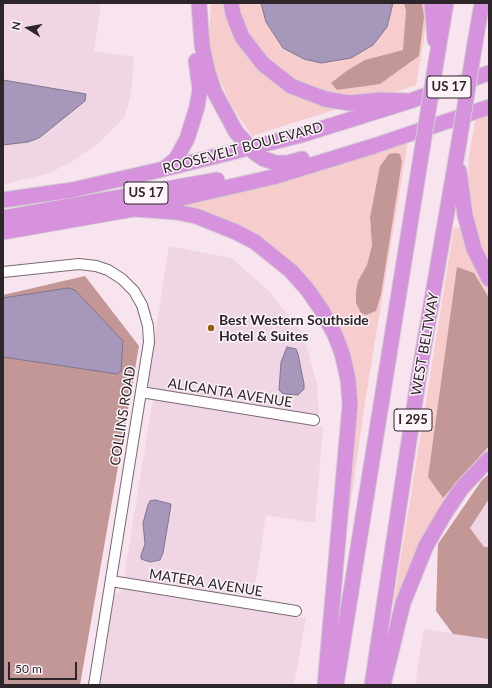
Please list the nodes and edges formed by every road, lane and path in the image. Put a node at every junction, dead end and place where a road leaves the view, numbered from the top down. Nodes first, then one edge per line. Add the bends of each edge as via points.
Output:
1 (199, 3) edge
2 (230, 3) edge
3 (432, 3) edge
4 (446, 3) edge
5 (482, 3) edge
6 (438, 56) junction
7 (489, 73) edge
8 (489, 96) edge
9 (410, 101) junction
10 (489, 107) edge
11 (250, 148) junction
12 (458, 149) junction
13 (288, 163) junction
14 (164, 169) junction
15 (3, 200) edge
16 (134, 209) junction
17 (3, 218) edge
18 (3, 232) edge
19 (3, 272) edge
20 (489, 279) edge
21 (141, 392) junction
22 (314, 420) dead end
23 (489, 459) edge
24 (111, 582) junction
25 (296, 611) dead end
26 (94, 685) edge
27 (325, 685) edge
28 (336, 685) edge
29 (372, 685) edge
30 (383, 685) edge

1 - 11 highway via 206,69 214,91 236,132
1 - 14 highway via 193,16 192,28 200,89 197,107 188,139 176,159
2 - 9 highway via 242,37 249,47 270,71 291,86 325,99 349,103
3 - 6 highway
4 - 6 highway, I 295
5 - 12 highway, WEST BELTWAY / I 295, bridge
6 - 28 highway, I 295, bridge
7 - 9 highway, US 17
8 - 13 highway, US 17 via 347,146
9 - 11 highway, ROOSEVELT BOULEVARD / US 17
10 - 16 highway via 273,177
11 - 13 highway via 264,159
11 - 14 highway, ROOSEVELT BOULEVARD / US 17
12 - 20 highway via 465,215 474,249
12 - 29 highway, WEST BELTWAY / I 295
13 - 17 highway, ROOSEVELT BOULEVARD / US 17 via 223,179
14 - 15 highway, ROOSEVELT BOULEVARD / US 17 via 72,190
16 - 18 highway
16 - 27 highway via 170,211 196,216 255,242 291,271 307,289 338,341 348,379 350,405
19 - 21 street, COLLINS ROAD via 79,264 108,270 122,279 134,291 142,305 148,326 149,342
21 - 22 street, ALICANTA AVENUE
21 - 24 street, COLLINS ROAD
23 - 30 highway via 461,489 426,546 403,603
24 - 25 street, MATERA AVENUE
24 - 26 street, COLLINS ROAD

